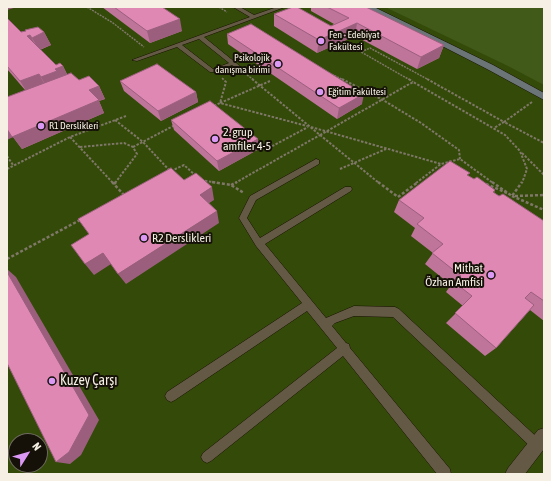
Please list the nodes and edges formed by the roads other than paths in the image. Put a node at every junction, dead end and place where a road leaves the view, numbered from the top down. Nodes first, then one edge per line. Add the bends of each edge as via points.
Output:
1 (236, 7) edge
2 (282, 7) edge
3 (369, 7) edge
4 (254, 17) junction
5 (200, 37) junction
6 (178, 45) junction
7 (135, 60) dead end
8 (233, 63) junction
9 (239, 68) road end
10 (544, 97) edge
11 (316, 162) dead end
12 (348, 189) dead end
13 (259, 243) junction
14 (309, 304) junction
15 (326, 325) junction
16 (345, 348) junction
17 (171, 396) dead end
18 (541, 441) edge
19 (207, 457) dead end
20 (446, 474) edge
21 (514, 474) edge

1 - 4 lane
2 - 4 lane
3 - 10 street
4 - 5 lane
5 - 6 lane
5 - 8 lane
6 - 7 lane
6 - 8 lane via 212,71
8 - 9 lane
11 - 13 lane via 253,198 243,218
12 - 13 lane
13 - 14 lane
14 - 15 lane
14 - 17 lane
15 - 16 lane
15 - 18 lane via 331,320 354,311 395,312
16 - 19 lane
16 - 20 lane
18 - 21 street

